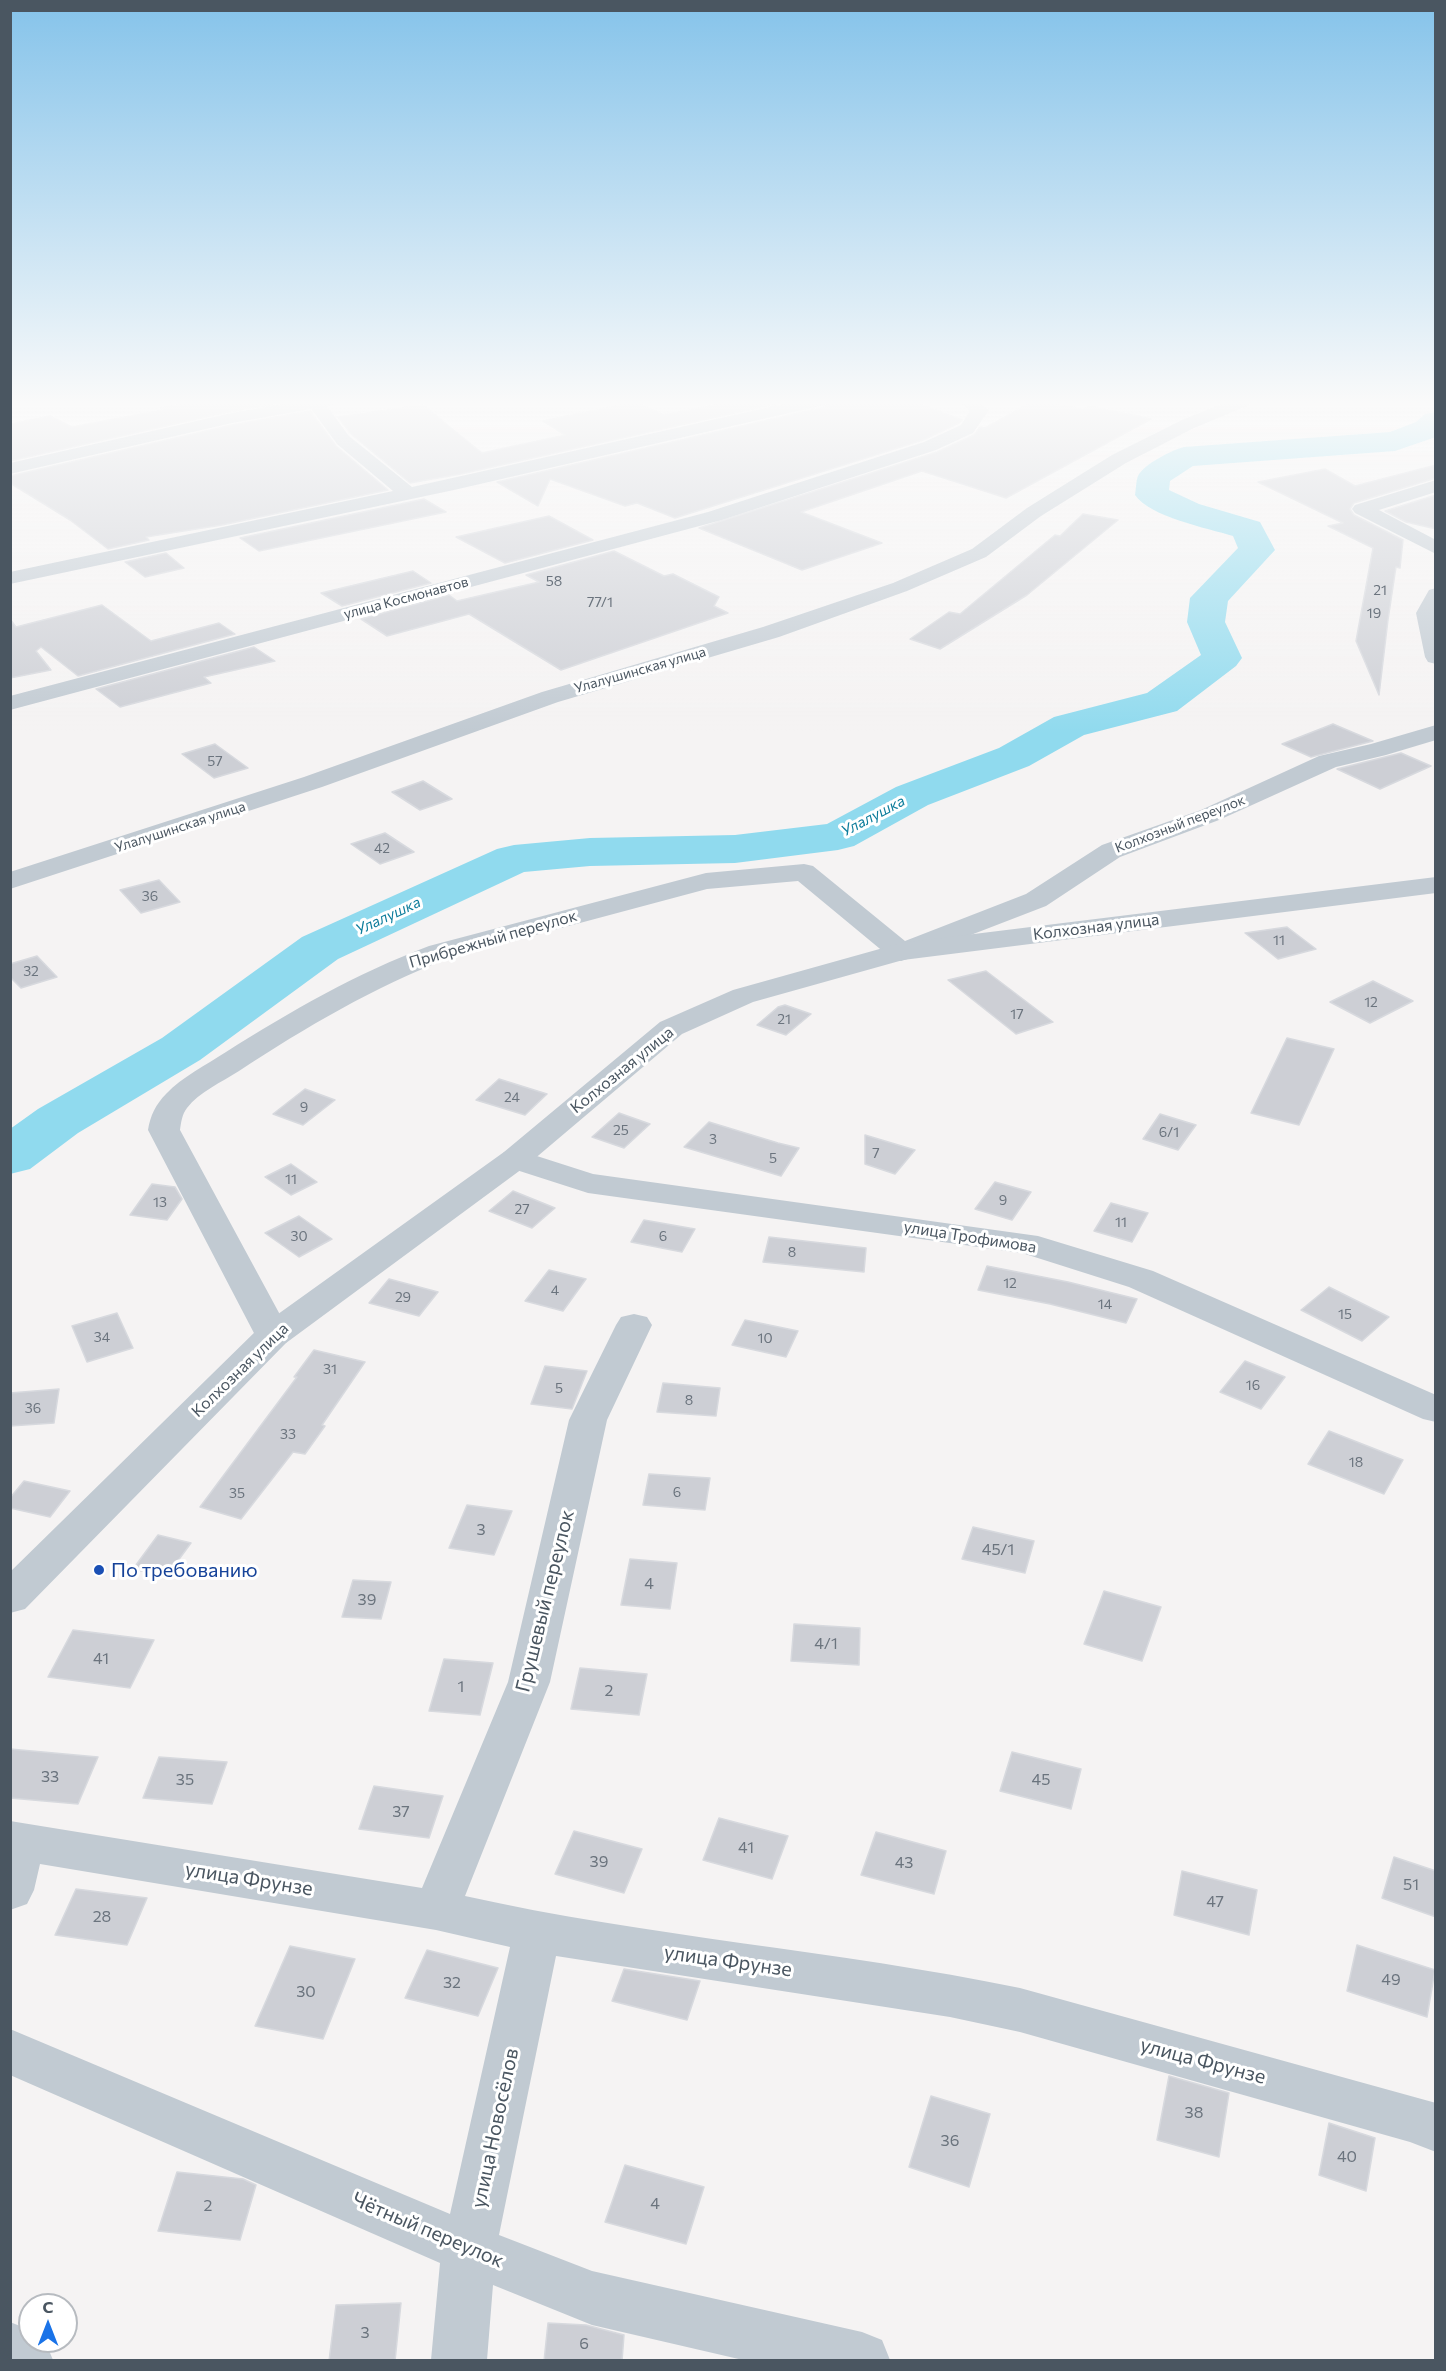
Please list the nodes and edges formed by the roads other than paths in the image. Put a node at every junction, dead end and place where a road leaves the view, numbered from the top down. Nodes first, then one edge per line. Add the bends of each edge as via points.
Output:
1 (320, 512) edge
2 (727, 512) edge
3 (1035, 512) edge
4 (1367, 512) edge
5 (1436, 548) edge
6 (10, 578) edge
7 (1436, 594) edge
8 (1436, 657) edge
9 (10, 703) edge
10 (1436, 732) edge
11 (10, 881) edge
12 (1436, 885) edge
13 (901, 952) junction
14 (514, 1158) junction
15 (634, 1324) dead end
16 (273, 1335) junction
17 (1436, 1410) edge
18 (10, 1598) edge
19 (16, 1841) edge
20 (10, 1890) edge
21 (436, 1910) junction
22 (537, 1933) junction
23 (10, 2051) edge
24 (1436, 2128) edge
25 (469, 2249) junction
26 (10, 2350) edge
27 (25, 2361) edge
28 (459, 2361) edge
29 (862, 2361) edge

1 - 6 street
2 - 9 street, улица Космонавтов
3 - 11 street, Улалушинская улица via 979,553 900,587 771,632 550,697 313,783
4 - 5 street
7 - 8 street via 1427,613
10 - 13 street, Колхозный переулок via 1328,761 1210,815 1111,850 1036,900
12 - 13 street, Колхозная улица
13 - 14 street, Колхозная улица via 743,996 671,1028
13 - 16 street, Прибрежный переулок via 804,872 706,881 439,952 397,967 255,1047 174,1100 165,1116 164,1130
14 - 16 street, Колхозная улица
14 - 17 street, улица Трофимова via 588,1183 1026,1243 1141,1279
15 - 21 street, Грушевый переулок via 588,1420 529,1682
16 - 18 street, Колхозная улица
19 - 20 street
19 - 21 street, улица Фрунзе
21 - 22 street, улица Фрунзе
22 - 24 street, улица Фрунзе via 886,1984 1020,2010
22 - 25 street, улица Новосёлов
23 - 25 street, Чётный переулок
25 - 28 street, улица Новосёлов
25 - 29 street, Чётный переулок via 592,2298
26 - 27 street

